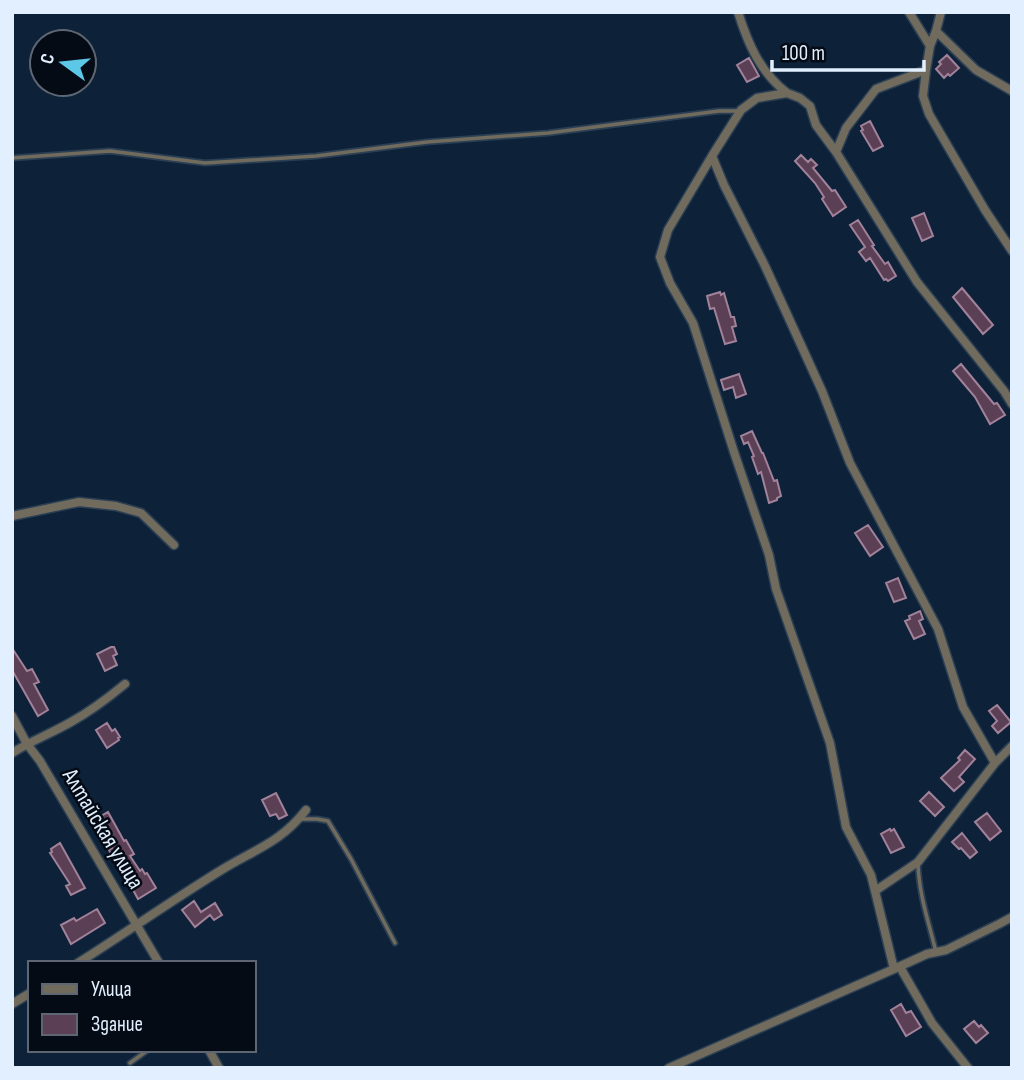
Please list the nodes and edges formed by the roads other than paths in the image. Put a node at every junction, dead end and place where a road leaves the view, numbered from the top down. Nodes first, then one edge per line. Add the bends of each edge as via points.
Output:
1 (738, 12) edge
2 (909, 12) edge
3 (941, 12) edge
4 (936, 31) junction
5 (930, 46) junction
6 (926, 70) junction
7 (1012, 91) edge
8 (787, 93) junction
9 (741, 110) junction
10 (836, 152) junction
11 (712, 156) junction
12 (12, 158) edge
13 (1012, 251) edge
14 (1012, 404) edge
15 (12, 516) edge
16 (174, 545) dead end
17 (125, 684) dead end
18 (12, 716) edge
19 (27, 744) junction
20 (1012, 746) edge
21 (12, 753) edge
22 (995, 763) junction
23 (306, 810) dead end
24 (298, 820) junction
25 (918, 862) junction
26 (875, 891) junction
27 (1012, 917) edge
28 (138, 925) junction
29 (395, 943) dead end
30 (936, 952) junction
31 (81, 961) edge
32 (158, 961) edge
33 (897, 968) junction
34 (28, 994) edge
35 (12, 1004) edge
36 (145, 1052) edge
37 (210, 1052) edge
38 (130, 1063) dead end
39 (219, 1068) edge
40 (669, 1068) edge
41 (968, 1068) edge

1 - 8 street via 748,42 772,81
2 - 5 street
3 - 4 street
4 - 5 street
4 - 7 street via 976,70
5 - 6 street
6 - 10 street via 876,89 846,128
6 - 13 street via 923,96 929,114
8 - 9 street via 757,98
8 - 10 street via 810,106 816,125
9 - 11 street
9 - 12 lane via 316,156 205,163 110,151
10 - 14 street via 918,282
11 - 22 street via 850,463 938,629 963,707
11 - 26 street via 668,230 660,257 693,323 776,589 830,743 846,827
15 - 16 street via 79,502 116,506 141,513
17 - 19 street via 96,708
18 - 19 street, Алтайская улица
19 - 21 street
19 - 28 street, Алтайская улица
20 - 22 street
22 - 25 street
23 - 24 street
24 - 28 street via 278,838
24 - 29 lane via 328,821
25 - 26 street
25 - 30 lane via 918,881
26 - 33 street
27 - 30 street
28 - 31 street
28 - 32 street, Алтайская улица
30 - 33 street
33 - 40 street
33 - 41 street
34 - 35 street
36 - 38 lane
37 - 39 street

